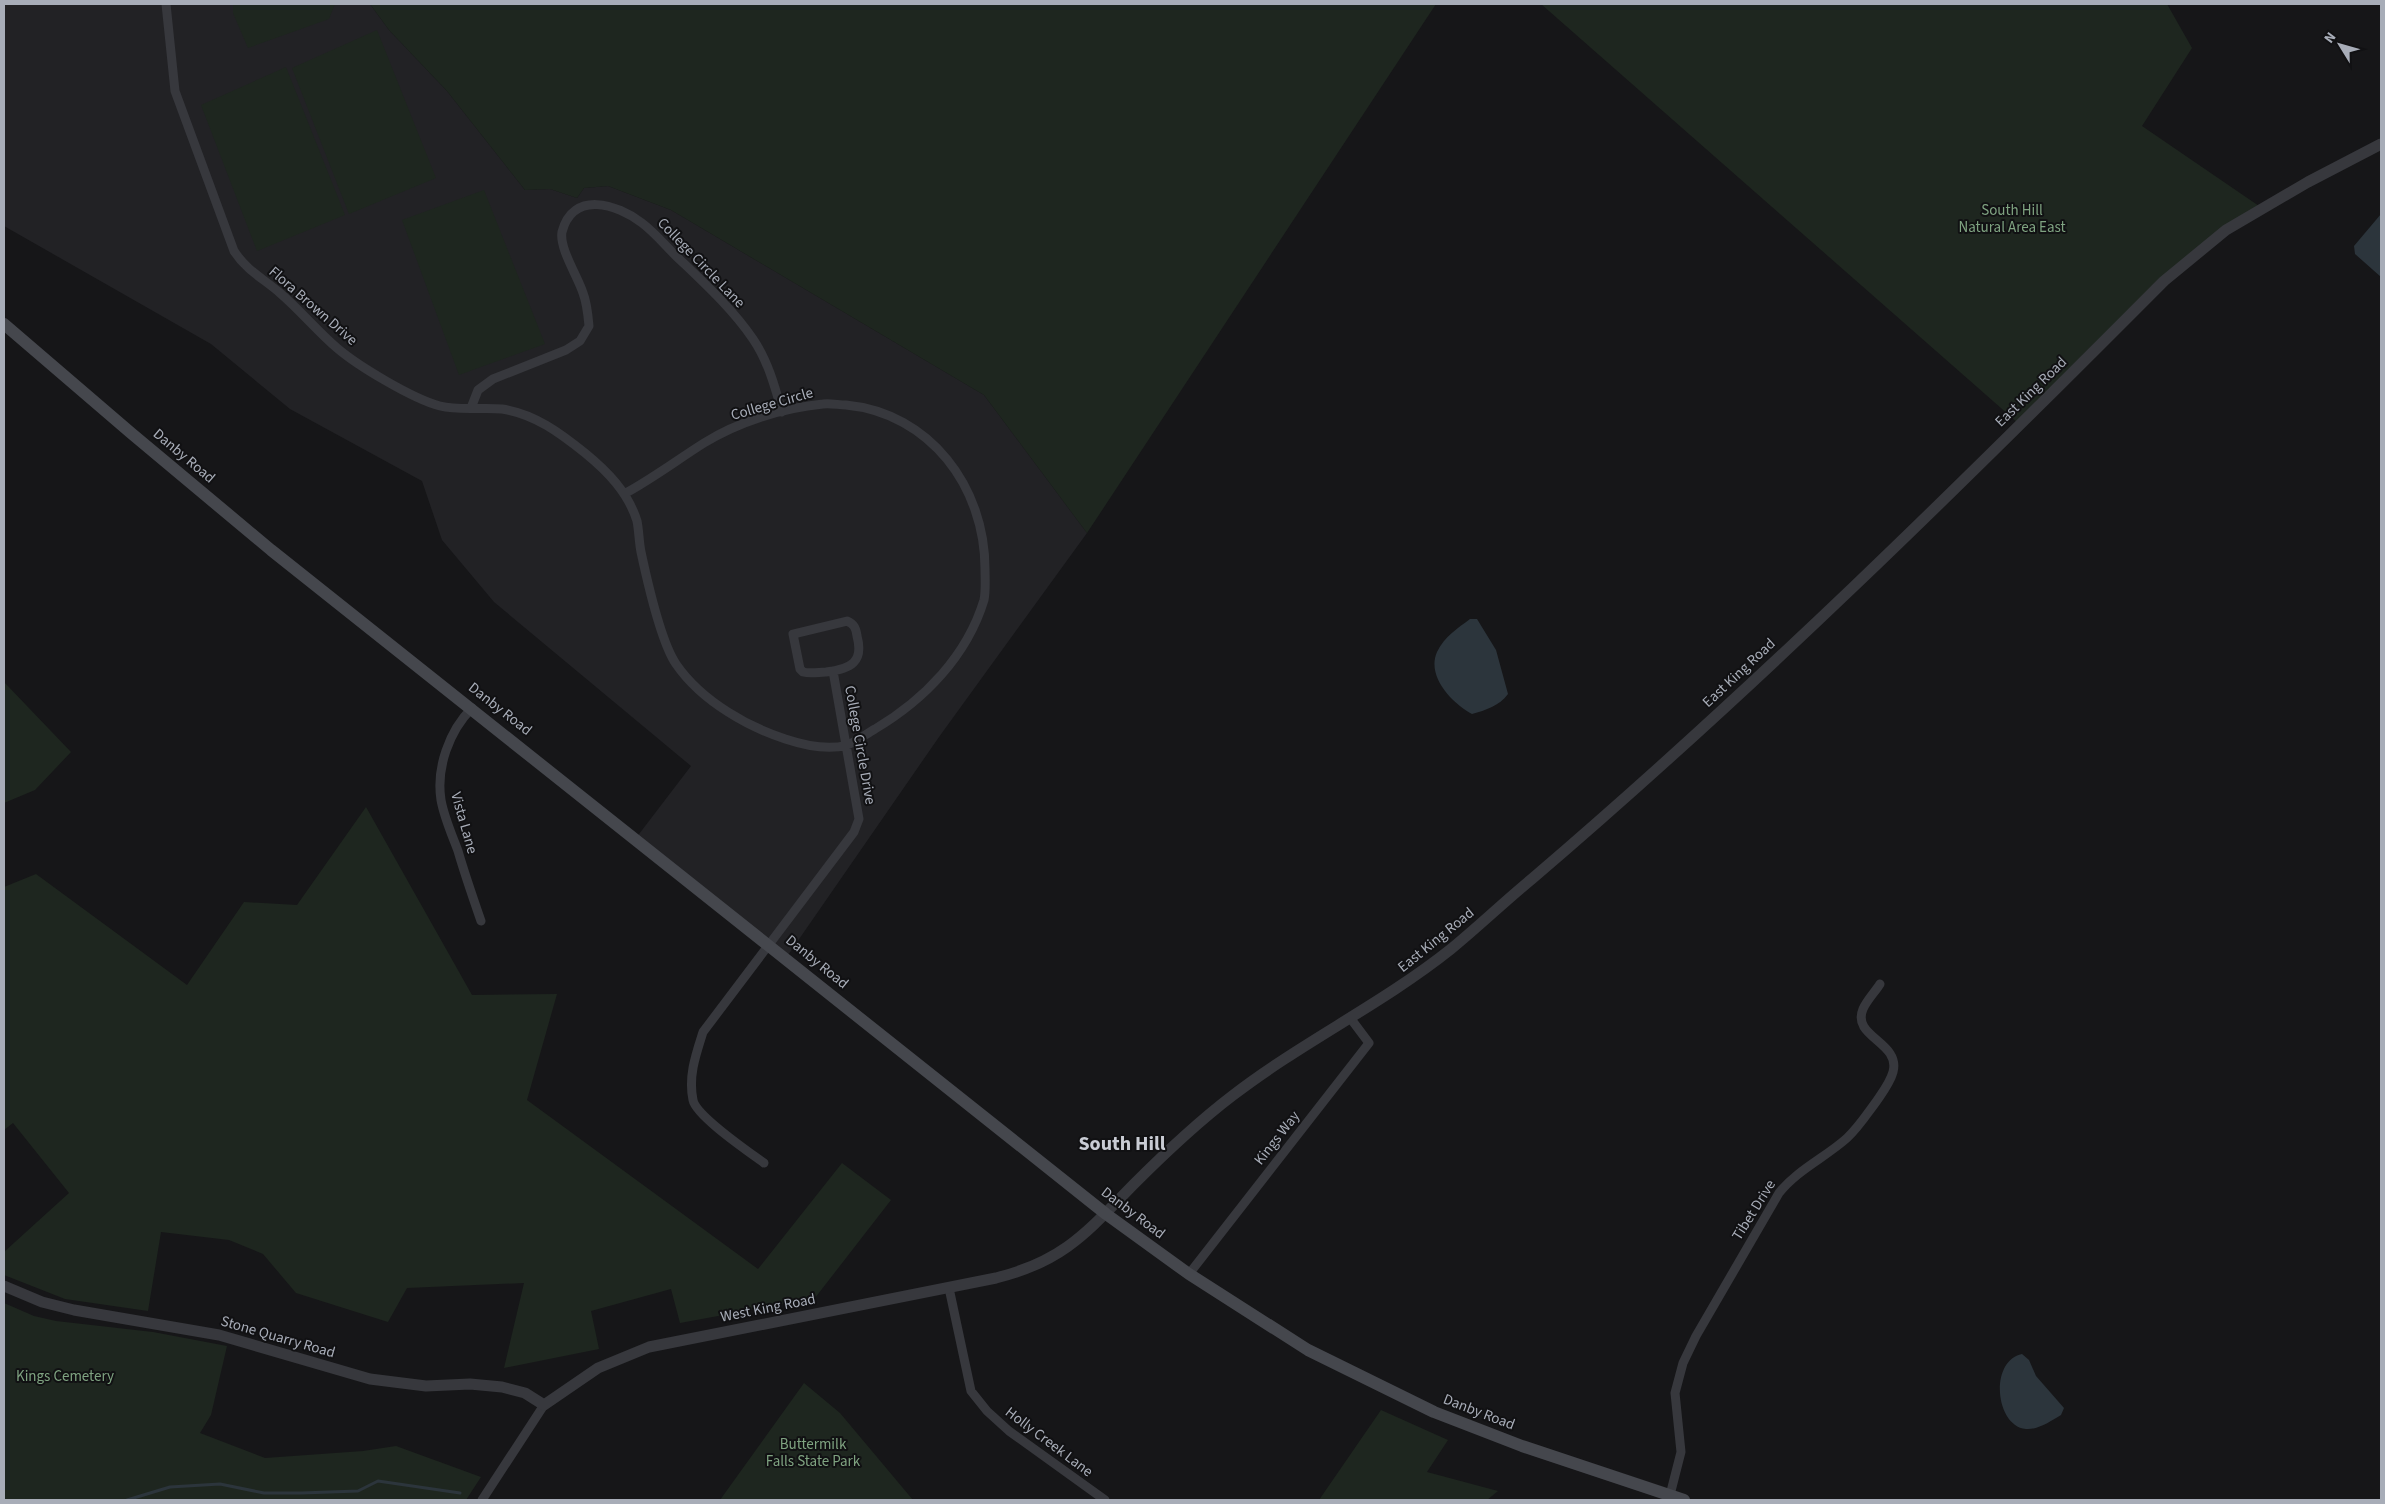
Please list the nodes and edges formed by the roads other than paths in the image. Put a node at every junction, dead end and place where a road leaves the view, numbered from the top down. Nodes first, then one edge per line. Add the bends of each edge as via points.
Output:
1 (166, 4) edge
2 (2381, 144) edge
3 (4, 324) edge
4 (471, 408) junction
5 (782, 412) junction
6 (624, 494) junction
7 (833, 671) junction
8 (472, 708) junction
9 (847, 745) junction
10 (481, 921) dead end
11 (769, 944) junction
12 (1880, 984) dead end
13 (1351, 1019) junction
14 (764, 1164) dead end
15 (1106, 1214) junction
16 (1190, 1274) junction
17 (4, 1286) edge
18 (950, 1288) junction
19 (544, 1405) junction
20 (1670, 1495) junction
21 (482, 1500) edge
22 (1104, 1500) edge
23 (1684, 1500) edge

1 - 4 street, Flora Brown Drive via 175,91 234,251 241,262 353,359 427,402 445,407
2 - 13 street, East King Road via 2308,182 2209,242 1799,638 1618,806 1452,948 1394,992
3 - 8 main road, Danby Road via 271,550
4 - 5 street, College Circle Lane via 478,390 493,379 566,350 580,341 589,326 584,294 565,251 562,233 580,206 605,204 642,223 712,291 752,338 765,360
4 - 6 street, College Circle via 504,410 538,419 607,472
5 - 6 street, College Circle via 743,423 705,442
5 - 9 street, College Circle via 834,404 868,407 908,423 940,449 960,478 978,514 985,553 985,597 965,643 935,684 900,714
6 - 9 street, College Circle via 637,521 649,584 674,662 699,691 728,713 786,740 819,746
7 - 7 street via 851,666 860,653 852,623 847,621 793,634 803,672
7 - 9 street, College Circle Drive
8 - 10 street, Vista Lane via 460,722 447,748 440,791 444,812
8 - 11 main road, Danby Road
9 - 11 street, College Circle Drive via 859,819 854,832
11 - 14 street, College Circle Drive via 703,1032 691,1079 693,1102 718,1129
11 - 15 main road, Danby Road
12 - 20 street, Tibet Drive via 1863,1010 1862,1018 1863,1027 1891,1052 1894,1061 1890,1079 1848,1137 1792,1178 1779,1193 1696,1336 1677,1379 1675,1408 1681,1452
13 - 15 street, East King Road via 1231,1097 1161,1158
13 - 16 street, Kings Way via 1369,1043
15 - 16 main road, Danby Road
15 - 18 street, West King Road via 1074,1244 1044,1262 1017,1273
16 - 20 main road, Danby Road via 1308,1350 1434,1412 1522,1446
17 - 19 street, Stone Quarry Road via 42,1302 219,1335 370,1379 426,1386 470,1384 502,1387 524,1393
18 - 19 street, West King Road via 650,1347 598,1368
18 - 22 street, Holly Creek Lane via 971,1391 1009,1431
19 - 21 street, West King Road
20 - 23 main road, Danby Road

